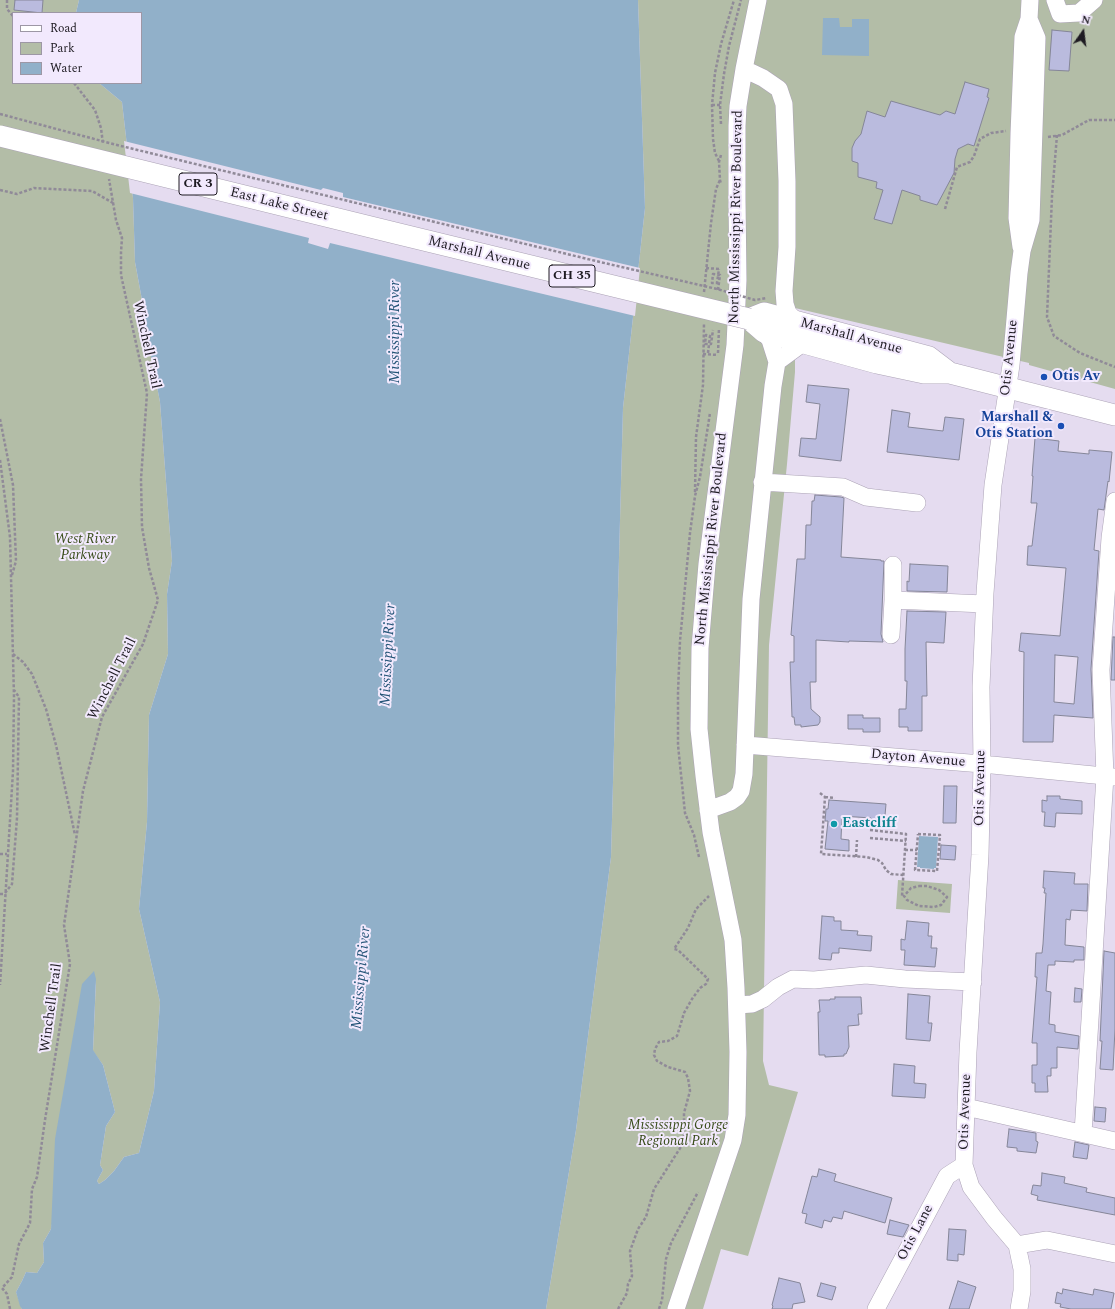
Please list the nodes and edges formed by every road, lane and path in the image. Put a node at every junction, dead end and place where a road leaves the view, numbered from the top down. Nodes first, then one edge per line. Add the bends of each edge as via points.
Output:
1 (7, 0) edge
2 (734, 0) edge
3 (758, 0) edge
4 (1030, 0) edge
5 (1055, 0) edge
6 (1094, 0) edge
7 (12, 15) edge
8 (744, 69) junction
9 (75, 84) edge
10 (712, 106) junction
11 (720, 106) dead end
12 (0, 114) edge
13 (1058, 135) dead end
14 (0, 136) edge
15 (104, 150) dead end
16 (108, 173) dead end
17 (720, 180) junction
18 (723, 188) dead end
19 (0, 190) edge
20 (114, 203) junction
21 (395, 233) joint
22 (706, 268) junction
23 (724, 284) dead end
24 (718, 290) junction
25 (784, 291) junction
26 (724, 292) dead end
27 (704, 297) dead end
28 (761, 315) junction
29 (704, 320) dead end
30 (797, 322) junction
31 (720, 323) dead end
32 (713, 330) dead end
33 (803, 343) junction
34 (703, 354) junction
35 (708, 354) junction
36 (718, 355) junction
37 (717, 362) dead end
38 (777, 362) junction
39 (1115, 367) edge
40 (950, 372) junction
41 (1008, 388) junction
42 (710, 408) dead end
43 (1115, 415) edge
44 (0, 419) edge
45 (0, 460) edge
46 (762, 482) junction
47 (1115, 501) edge
48 (917, 503) dead end
49 (893, 565) dead end
50 (11, 577) junction
51 (893, 600) junction
52 (984, 604) junction
53 (891, 635) dead end
54 (13, 654) junction
55 (14, 690) junction
56 (745, 745) junction
57 (982, 764) junction
58 (1110, 777) edge
59 (820, 793) dead end
60 (825, 797) junction
61 (835, 798) dead end
62 (708, 810) junction
63 (870, 830) dead end
64 (880, 831) junction
65 (892, 832) junction
66 (694, 835) dead end
67 (870, 838) dead end
68 (880, 838) junction
69 (857, 840) dead end
70 (891, 840) junction
71 (906, 841) junction
72 (905, 850) junction
73 (917, 850) junction
74 (0, 854) edge
75 (7, 854) junction
76 (856, 857) junction
77 (700, 858) dead end
78 (903, 875) junction
79 (707, 889) dead end
80 (0, 894) edge
81 (5, 894) junction
82 (709, 896) junction
83 (904, 896) junction
84 (711, 904) dead end
85 (64, 926) junction
86 (972, 982) junction
87 (0, 985) edge
88 (737, 1005) junction
89 (966, 1107) junction
90 (1083, 1133) junction
91 (1115, 1141) edge
92 (964, 1165) junction
93 (699, 1190) dead end
94 (1017, 1245) junction
95 (1115, 1254) edge
96 (10, 1309) edge
97 (618, 1309) edge
98 (659, 1309) edge
99 (676, 1309) edge
100 (876, 1309) edge
101 (1019, 1309) edge

1 - 7 path via 7,9
2 - 10 path via 721,44
3 - 8 street, North Mississippi River Boulevard
4 - 41 street, Otis Avenue via 1029,19 1023,37 1019,134 1017,218 1022,251
5 - 6 street via 1060,14 1079,13
8 - 25 street via 779,89 784,104 787,247
8 - 62 street, North Mississippi River Boulevard via 737,126 738,280 735,345 707,564 700,648 699,729
9 - 15 path via 95,110
10 - 11 path
10 - 17 path via 713,139 719,162
12 - 24 path, bridge via 116,145
13 - 39 path via 1052,196 1047,317 1054,336 1080,353
14 - 21 main road, East Lake Street / CR 3, bridge
16 - 20 path, Winchell Trail
17 - 18 path
17 - 22 path via 716,189
19 - 20 path via 17,194 34,188 92,191
20 - 85 path, Winchell Trail via 122,238 121,275 147,392 141,479 142,527 158,600 143,644 102,717 83,792
21 - 28 main road, Marshall Avenue / CH 35, bridge
22 - 24 path via 719,269 718,276 717,283 712,282 713,274 720,275
22 - 27 path
23 - 26 path
24 - 28 path, bridge via 755,300
25 - 28 street
25 - 30 street via 788,313
28 - 30 main road, Marshall Avenue / CH 35
28 - 33 main road, Marshall Avenue / CH 35
28 - 38 street
29 - 34 path
30 - 40 main road, Marshall Avenue / CH 35 via 929,357
31 - 36 path
32 - 35 path via 711,344 705,344 706,335 710,336 710,342 709,348
33 - 38 street
33 - 40 main road, Marshall Avenue / CH 35 via 924,373
34 - 35 path
34 - 42 path via 703,385 696,437 695,496
35 - 36 path
36 - 37 path
38 - 46 street
40 - 41 main road, Marshall Avenue / CH 35
41 - 43 main road, Marshall Avenue / CH 35
41 - 52 street, Otis Avenue via 993,485
44 - 50 path via 12,485 16,561
45 - 50 path via 10,537
46 - 48 street via 843,487 866,498
46 - 56 street via 751,599
47 - 58 street via 1101,670
49 - 51 street
50 - 54 path
51 - 52 street
51 - 53 street
52 - 57 street, Otis Avenue
54 - 55 path
54 - 85 path via 32,674 46,709 76,835
55 - 75 path
55 - 81 path via 19,697 17,818 12,884
56 - 57 street, Dayton Avenue
56 - 62 street via 741,791 730,802
57 - 58 street, Dayton Avenue
57 - 86 street, Otis Avenue via 980,855
58 - 90 street
59 - 60 path
60 - 61 path
60 - 76 path via 821,854
62 - 88 street, North Mississippi River Boulevard via 733,940
63 - 64 path
64 - 65 path
64 - 68 path
65 - 70 path
65 - 71 path via 906,834
66 - 77 path
67 - 68 path
68 - 70 path
69 - 76 path
70 - 71 path
71 - 72 path
72 - 73 path
72 - 78 path
73 - 73 path via 915,870 938,871 940,835 918,834
74 - 75 path
75 - 81 path
76 - 78 path via 878,860 891,874
78 - 83 path
79 - 82 path
80 - 81 path
81 - 87 path
82 - 84 path
82 - 97 path via 696,909 688,928 674,949 708,978 706,984 700,988 684,1013 677,1036 659,1042 654,1055 657,1061 685,1072 688,1078 690,1091 684,1113 684,1142 654,1189 646,1217 638,1229 630,1251 632,1276 627,1293
83 - 83 path via 911,888 927,886 939,890 947,897 941,905 927,907 911,904
85 - 96 path, Winchell Trail via 70,964 37,1177 32,1188 30,1223 19,1244 12,1277 2,1288 7,1294
86 - 88 street via 866,975 814,980 793,979 763,999 752,1004
86 - 89 street, Otis Avenue
88 - 99 street, North Mississippi River Boulevard via 737,1115 733,1140
89 - 90 street
89 - 92 street, Otis Avenue
90 - 91 street
92 - 94 street, Otis Avenue via 971,1187
92 - 100 street, Otis Lane via 947,1176
93 - 98 path via 671,1243 666,1259
94 - 95 street via 1047,1240
94 - 101 street, Otis Avenue via 1022,1268

